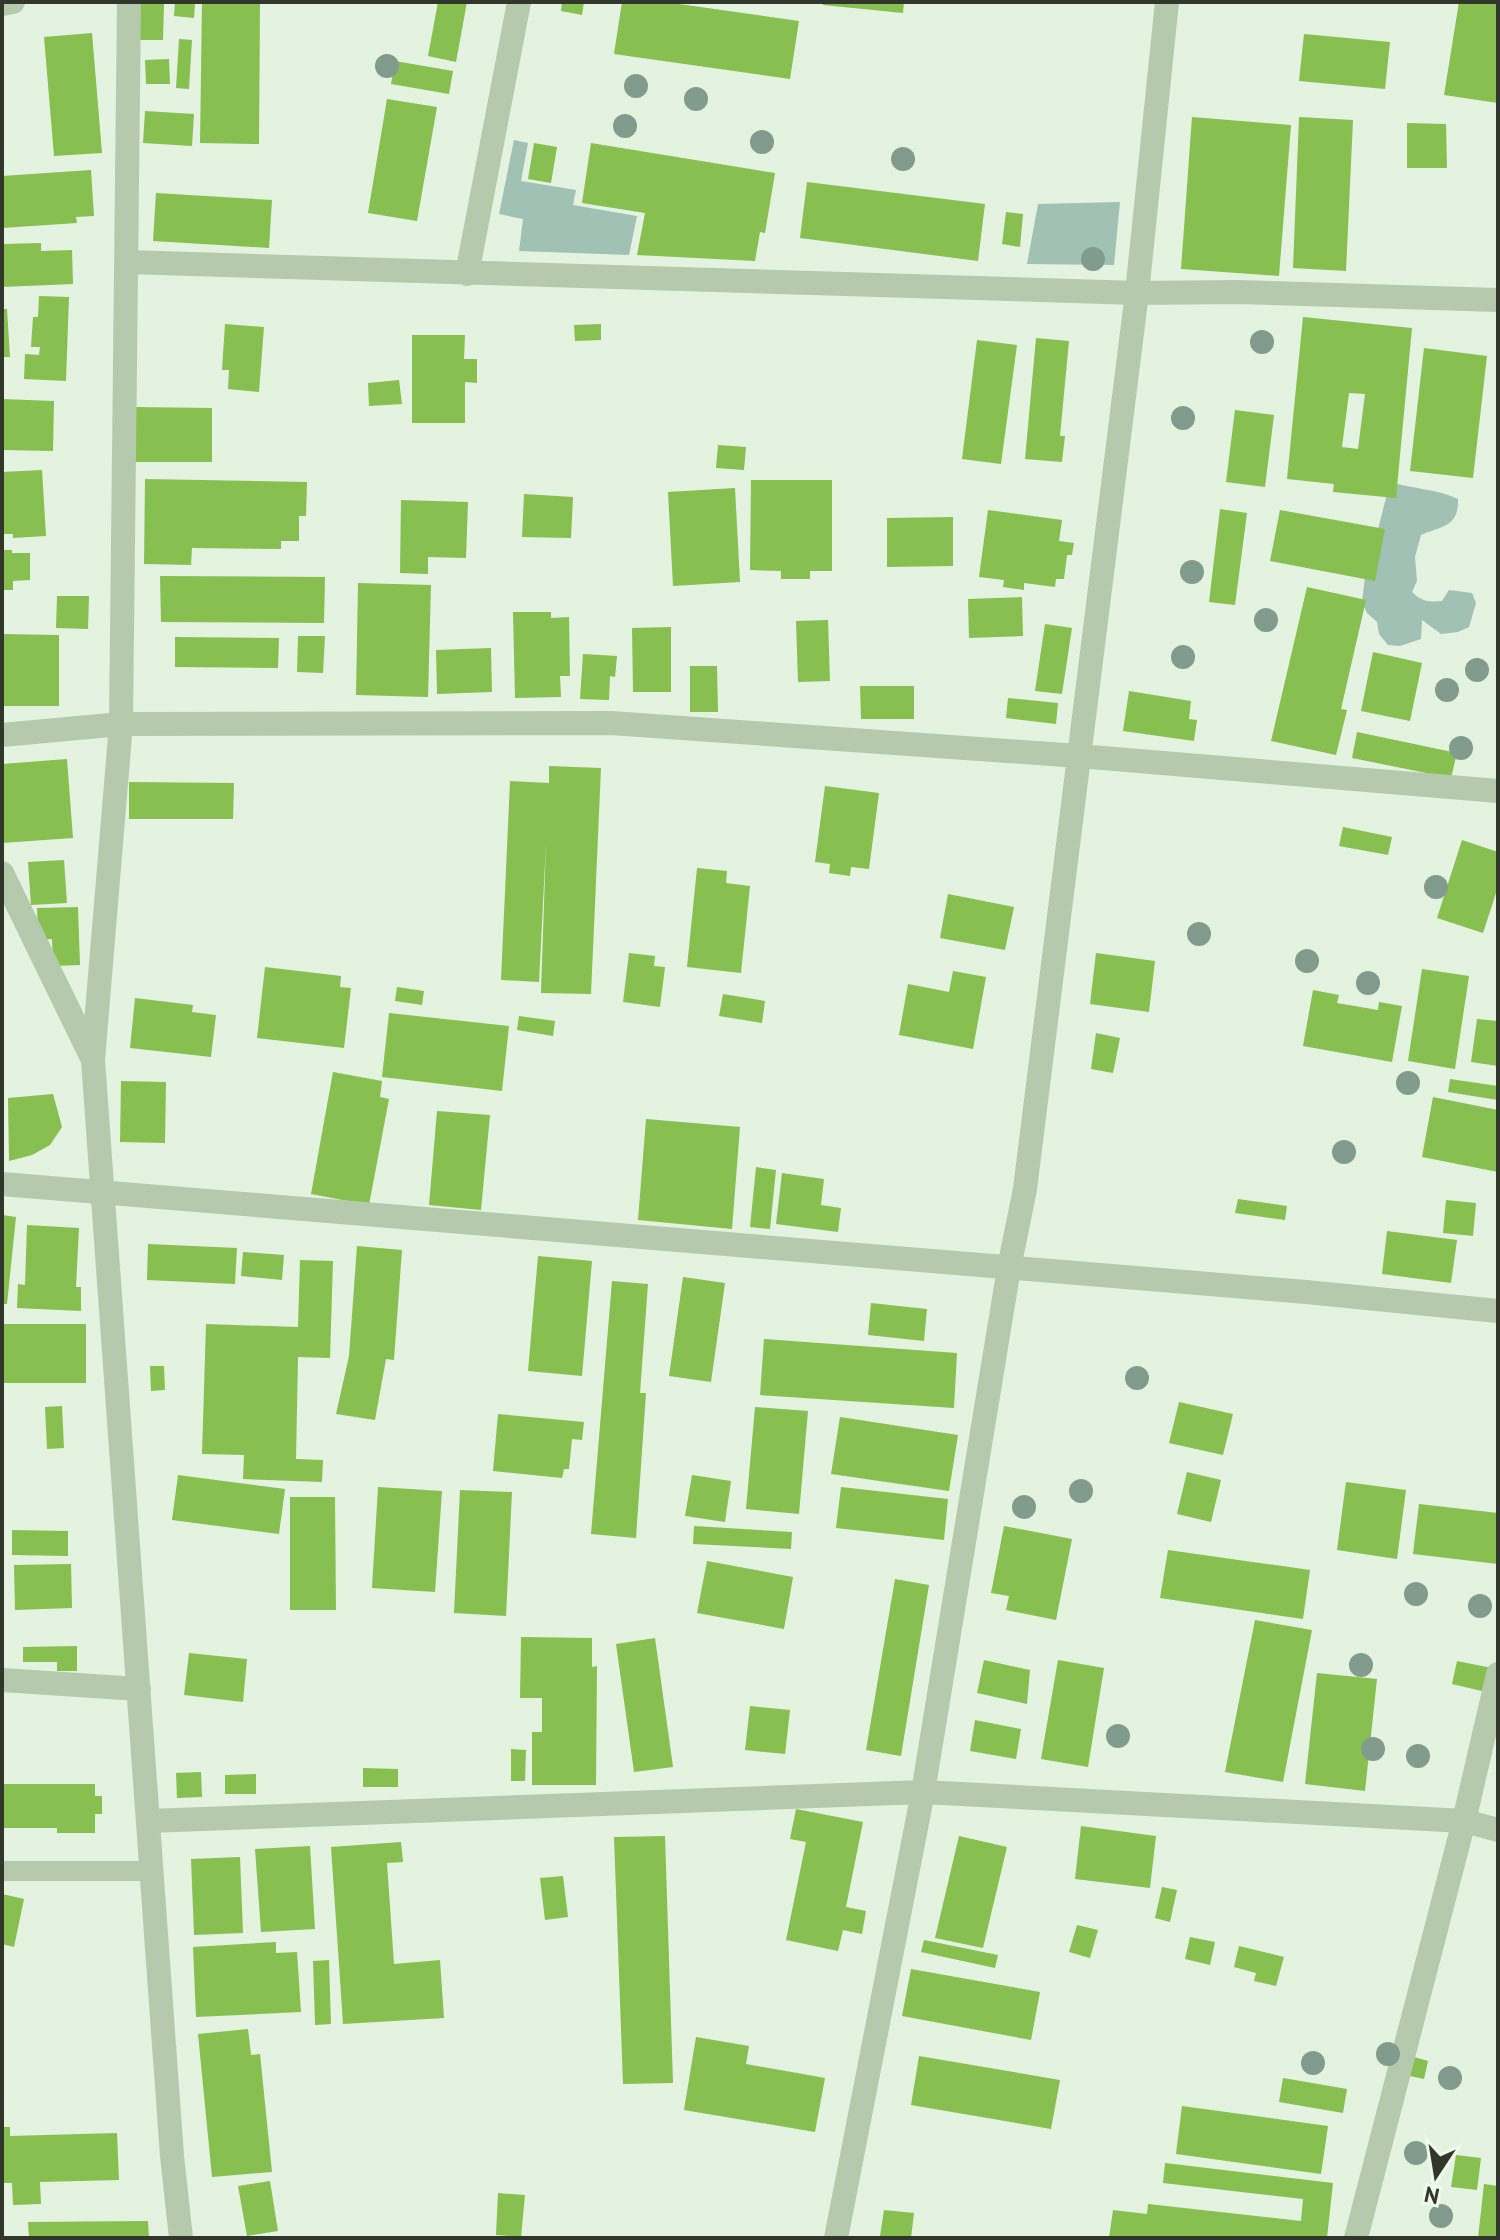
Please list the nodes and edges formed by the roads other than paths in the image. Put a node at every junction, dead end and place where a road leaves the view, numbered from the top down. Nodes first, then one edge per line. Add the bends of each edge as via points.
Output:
1 (13, 2) edge
2 (129, 2) edge
3 (519, 2) edge
4 (1167, 2) edge
5 (2, 4) edge
6 (126, 262) junction
7 (467, 274) junction
8 (1137, 293) junction
9 (1498, 300) edge
10 (121, 724) junction
11 (2, 735) edge
12 (1079, 756) junction
13 (1498, 791) edge
14 (2, 873) edge
15 (93, 1060) junction
16 (2, 1184) edge
17 (105, 1194) junction
18 (1009, 1268) junction
19 (1498, 1311) edge
20 (1498, 1674) edge
21 (2, 1680) edge
22 (139, 1689) junction
23 (923, 1792) junction
24 (149, 1821) junction
25 (1464, 1821) junction
26 (1498, 1830) edge
27 (2, 1871) edge
28 (152, 1871) junction
29 (181, 2238) edge
30 (836, 2238) edge
31 (1356, 2238) edge

1 - 5 street
2 - 6 street
3 - 7 street
4 - 8 street
6 - 7 street
6 - 10 street
7 - 8 street
8 - 9 street
8 - 12 street
10 - 11 street
10 - 12 street via 611,723
10 - 15 street
12 - 13 street
12 - 18 street via 1025,1189
14 - 15 street
15 - 17 street
16 - 17 street
17 - 18 street
17 - 22 street
18 - 19 street
18 - 23 street
20 - 25 street
21 - 22 street
22 - 24 street
23 - 24 street
23 - 25 street
23 - 30 street
24 - 28 street
25 - 26 street
25 - 31 street
27 - 28 lane
28 - 29 street

